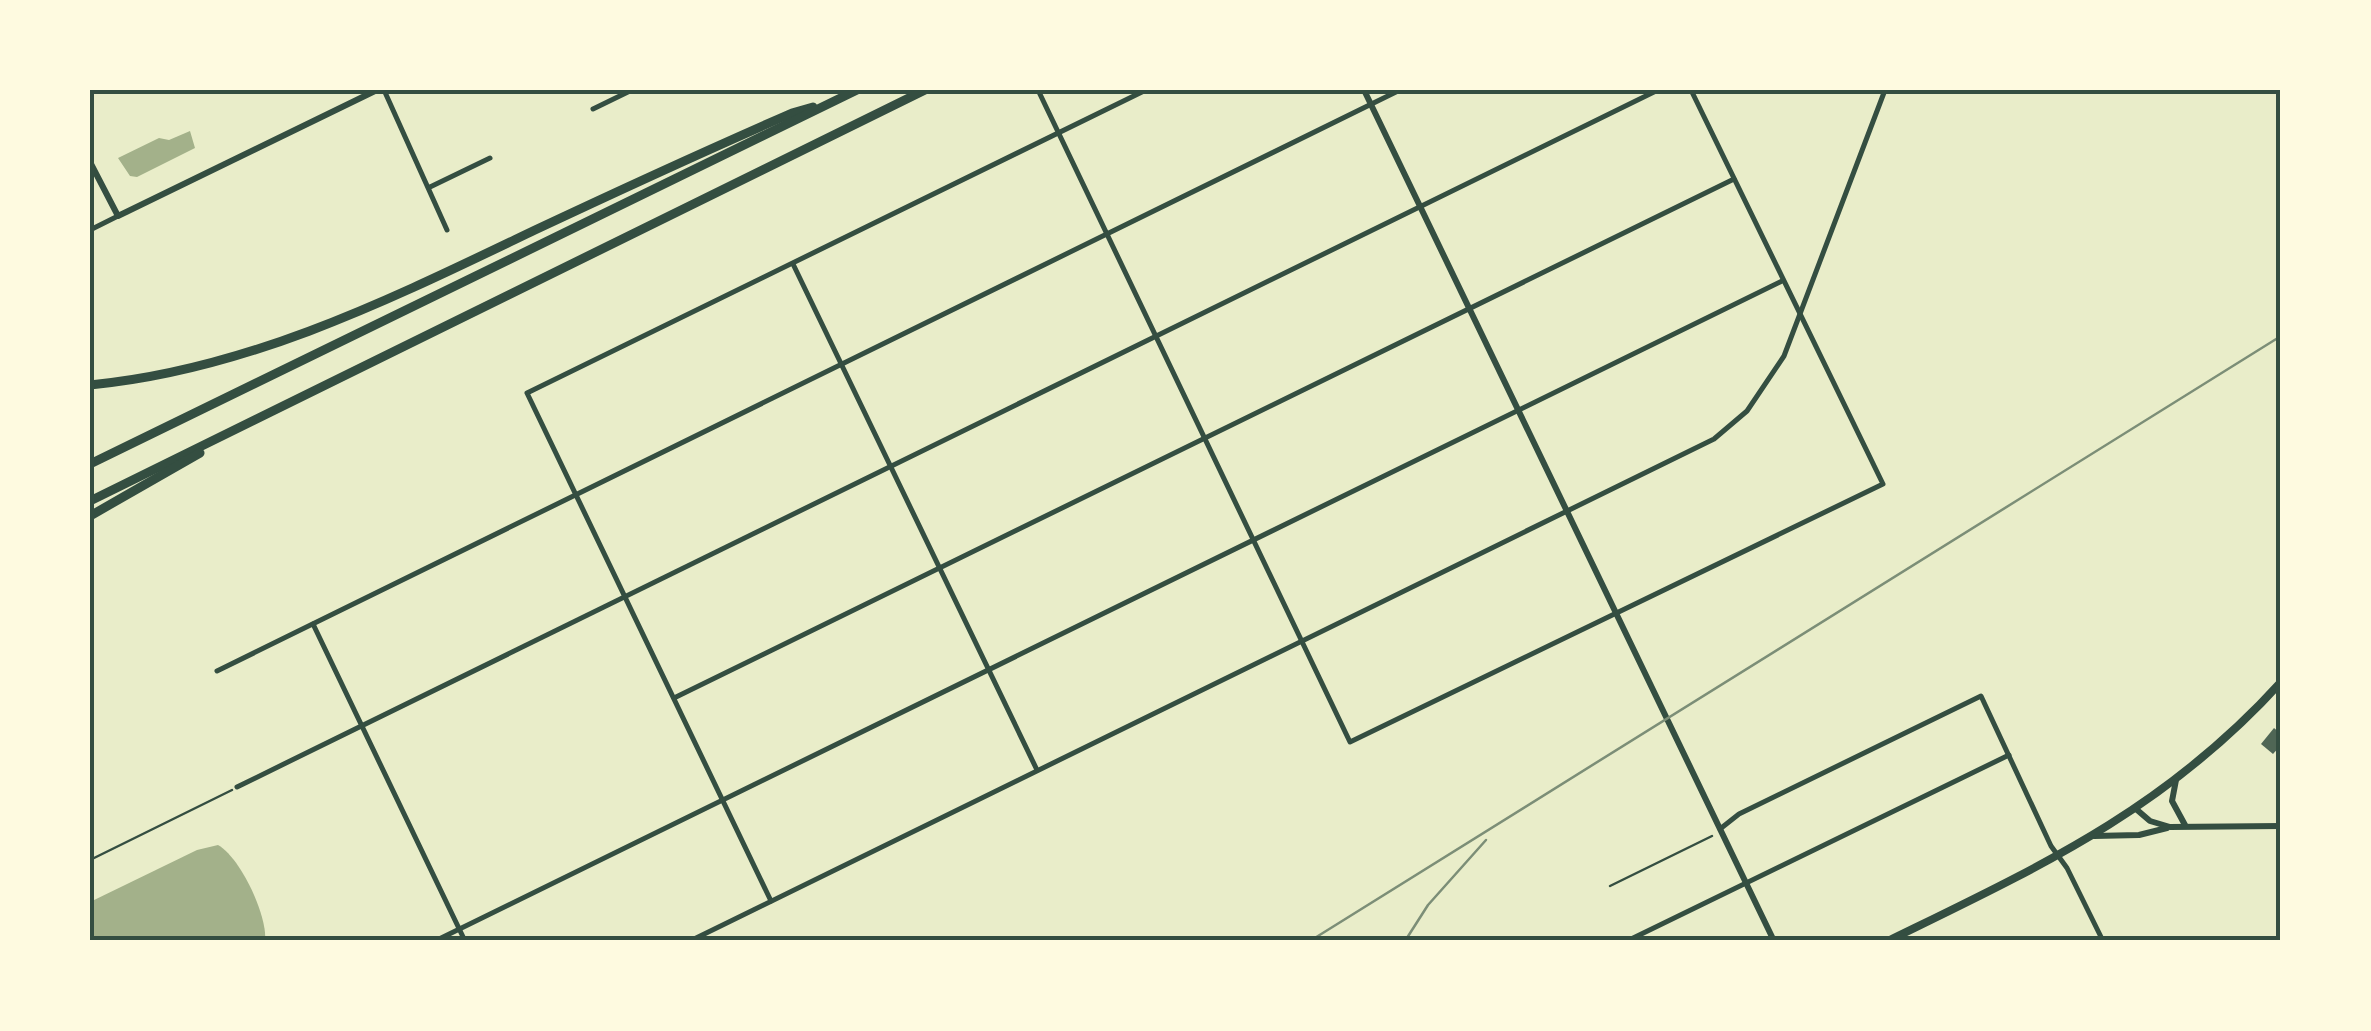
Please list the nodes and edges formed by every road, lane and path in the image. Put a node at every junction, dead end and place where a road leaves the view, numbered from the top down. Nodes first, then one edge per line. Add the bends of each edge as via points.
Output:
1 (381, 90) edge
2 (632, 90) edge
3 (857, 90) edge
4 (926, 90) edge
5 (1038, 90) edge
6 (1146, 90) edge
7 (1364, 90) edge
8 (1400, 90) edge
9 (1658, 90) edge
10 (1691, 90) edge
11 (1885, 90) edge
12 (830, 103) junction
13 (1370, 104) junction
14 (593, 109) dead end
15 (1059, 132) junction
16 (490, 158) dead end
17 (90, 162) edge
18 (1734, 179) junction
19 (428, 188) junction
20 (1420, 205) junction
21 (118, 216) junction
22 (90, 230) edge
23 (448, 230) dead end
24 (1108, 234) junction
25 (792, 263) junction
26 (1782, 281) junction
27 (1470, 308) junction
28 (1799, 316) junction
29 (1156, 335) junction
30 (842, 364) junction
31 (90, 385) edge
32 (1518, 409) junction
33 (226, 435) junction
34 (1205, 438) junction
35 (90, 464) edge
36 (890, 466) junction
37 (578, 496) junction
38 (90, 502) edge
39 (1567, 512) junction
40 (90, 516) edge
41 (1253, 540) junction
42 (940, 568) junction
43 (626, 596) junction
44 (1615, 614) junction
45 (313, 624) junction
46 (1301, 640) junction
47 (989, 670) junction
48 (217, 671) dead end
49 (2281, 682) edge
50 (674, 698) junction
51 (362, 726) junction
52 (2009, 755) junction
53 (1037, 770) junction
54 (2176, 780) junction
55 (237, 787) joint
56 (723, 799) junction
57 (2136, 809) junction
58 (2186, 826) junction
59 (2281, 826) edge
60 (2170, 827) junction
61 (1720, 829) junction
62 (2094, 836) junction
63 (2058, 856) junction
64 (90, 860) edge
65 (1746, 884) junction
66 (1610, 886) dead end
67 (771, 901) junction
68 (460, 929) junction
69 (435, 941) edge
70 (466, 941) edge
71 (690, 941) edge
72 (1626, 941) edge
73 (1774, 941) edge
74 (1888, 941) edge
75 (2102, 941) edge

1 - 19 street
1 - 21 main road
2 - 14 street
3 - 12 highway
4 - 33 highway
5 - 15 street
6 - 15 street
7 - 13 main road
8 - 13 street
9 - 20 street
10 - 18 street
11 - 28 street
12 - 31 highway via 674,164 352,315 222,362
12 - 35 highway
13 - 20 main road
13 - 24 street
15 - 24 street
15 - 25 street
16 - 19 street
17 - 21 main road
18 - 26 street
18 - 27 street
19 - 23 street
20 - 27 main road
20 - 29 street
21 - 22 street
24 - 29 street
24 - 30 street
25 - 30 street
25 - 37 street via 527,393
26 - 28 street
26 - 32 street
27 - 32 main road
27 - 34 street
28 - 39 street via 1774,372 1736,422
28 - 44 street via 1883,484
29 - 34 street
29 - 36 street
30 - 36 street
30 - 37 street
32 - 39 main road
32 - 41 street
33 - 38 highway
33 - 40 highway
34 - 41 street
34 - 42 street
36 - 42 street
36 - 43 street
37 - 43 street
37 - 45 street
39 - 44 main road
39 - 46 street
41 - 46 street
41 - 47 street
42 - 47 street
42 - 50 street
43 - 50 street
43 - 51 street
44 - 46 street via 1350,742
44 - 61 main road
45 - 48 street
45 - 51 street
46 - 53 street
47 - 53 street
47 - 56 street
49 - 54 main road
50 - 56 street
51 - 55 street
51 - 68 street
52 - 61 street via 1980,696
52 - 63 street
52 - 65 street
53 - 67 street
54 - 57 main road
54 - 58 main road via 2172,801
55 - 64 path
56 - 67 street
56 - 68 street
57 - 60 main road
57 - 62 main road
58 - 59 main road
58 - 60 main road
60 - 62 main road
61 - 65 main road
61 - 66 path
62 - 63 main road
63 - 74 main road
63 - 75 street
65 - 72 street
65 - 73 main road
67 - 71 street
68 - 69 street
68 - 70 street

